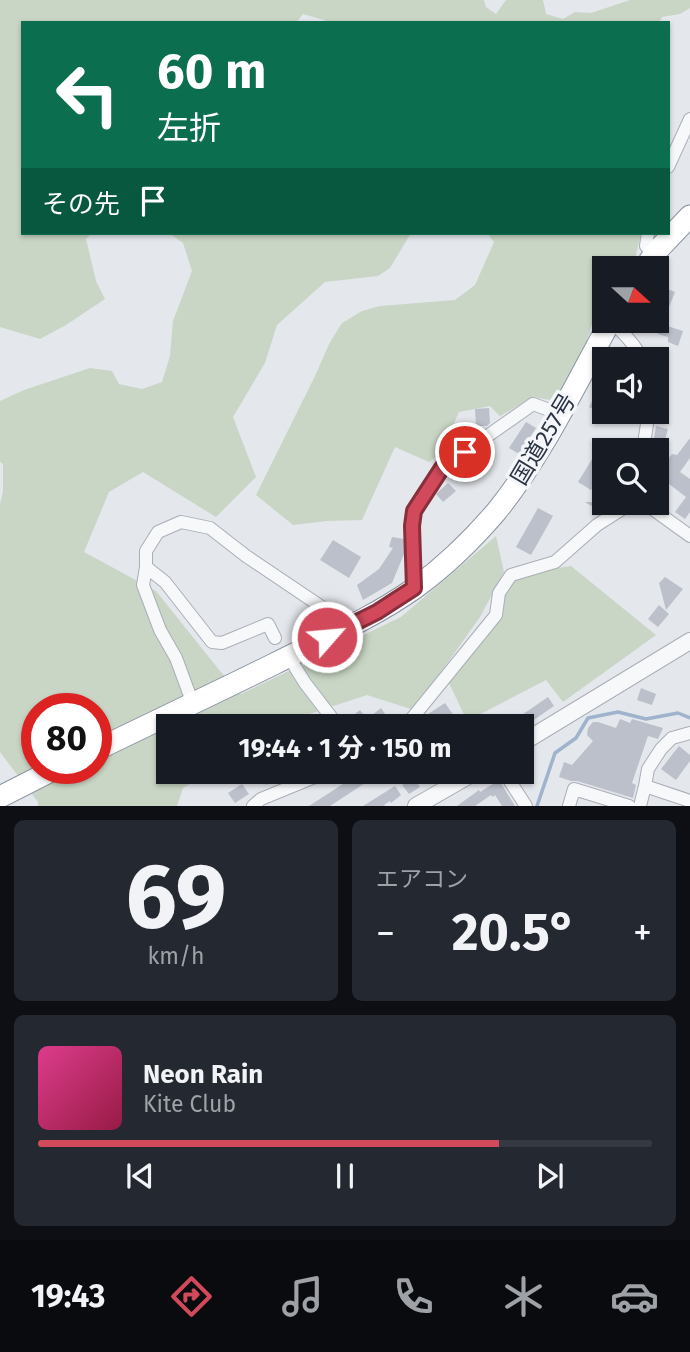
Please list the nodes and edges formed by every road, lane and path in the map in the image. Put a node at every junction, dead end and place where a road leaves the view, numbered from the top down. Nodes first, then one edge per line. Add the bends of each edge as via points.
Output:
1 (690, 119) edge
2 (670, 163) edge
3 (690, 216) edge
4 (648, 235) edge
5 (649, 256) edge
6 (654, 256) edge
7 (604, 333) edge
8 (624, 333) edge
9 (635, 347) edge
10 (560, 414) junction
11 (613, 515) edge
12 (661, 515) edge
13 (690, 536) edge
14 (146, 567) junction
15 (414, 588) junction
16 (350, 626) junction
17 (275, 638) dead end
18 (690, 641) edge
19 (295, 667) dead end
20 (193, 704) junction
21 (329, 714) edge
22 (417, 714) edge
23 (690, 733) edge
24 (534, 736) edge
25 (112, 742) edge
26 (24, 784) edge
27 (298, 784) edge
28 (454, 784) edge
29 (512, 784) edge
30 (451, 786) joint
31 (645, 786) junction
32 (0, 796) edge
33 (690, 801) edge
34 (253, 806) edge
35 (416, 806) edge
36 (526, 806) edge
37 (569, 806) edge
38 (629, 806) edge
39 (640, 806) edge

1 - 2 street
3 - 6 highway
4 - 5 street
7 - 10 highway, 国道257号
8 - 9 street
10 - 15 highway, 国道257号 via 495,513
10 - 15 street via 533,404 442,468 414,511
11 - 22 street via 555,562 511,575 499,593 496,615
12 - 13 street
14 - 16 street via 146,551 158,532 181,522 209,528
14 - 17 street via 165,582 212,642 222,643 268,624
14 - 20 street via 143,585
15 - 16 highway, 国道257号
16 - 20 highway, 国道257号
18 - 24 street
19 - 21 street
20 - 25 highway, 国道257号
23 - 31 street via 672,738 660,749 648,769
26 - 32 highway
27 - 34 street
28 - 30 street
29 - 36 street
30 - 35 street
31 - 33 street
31 - 39 street
37 - 38 street via 574,789

